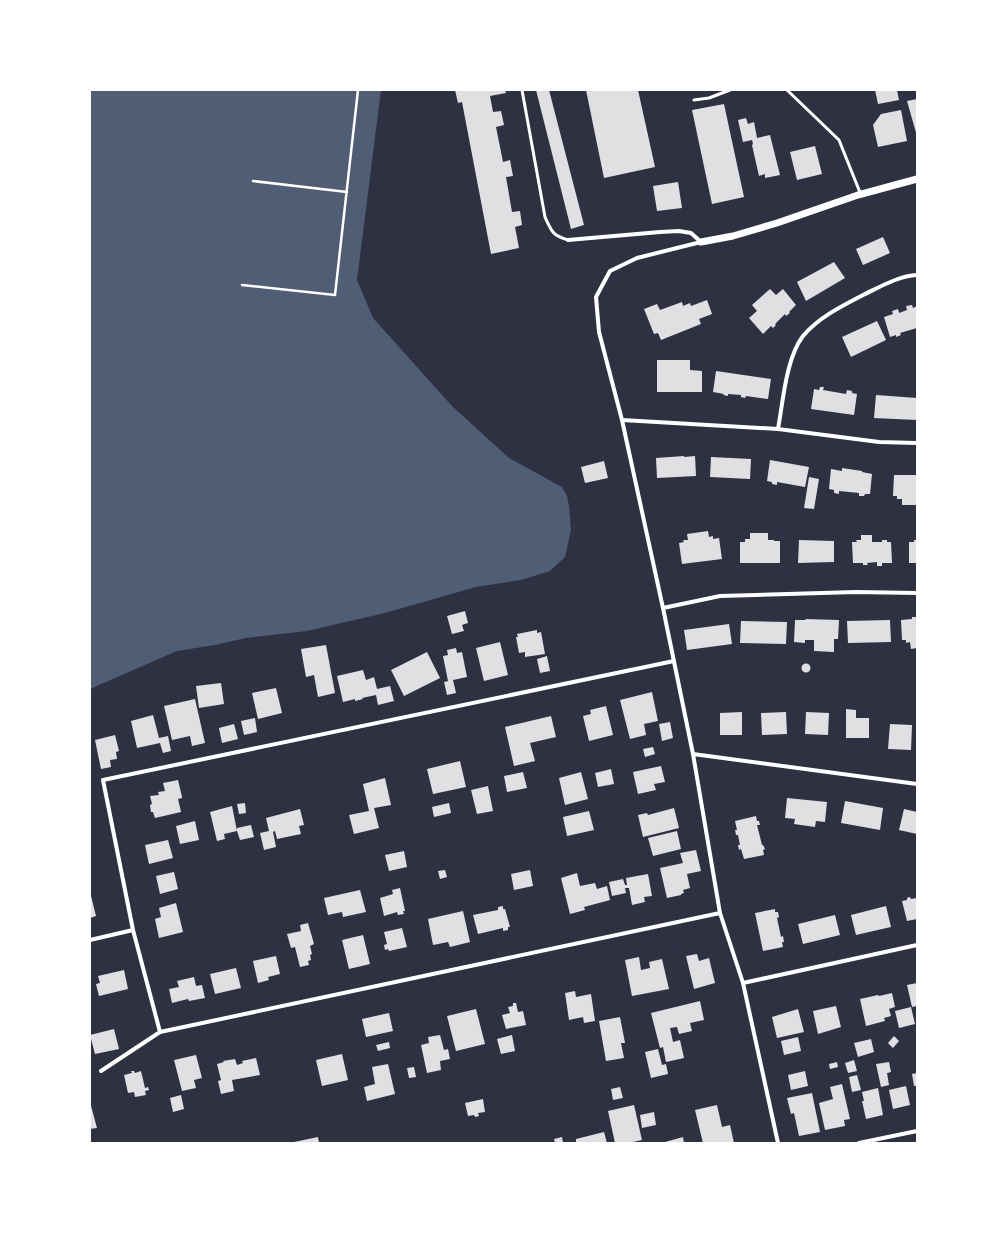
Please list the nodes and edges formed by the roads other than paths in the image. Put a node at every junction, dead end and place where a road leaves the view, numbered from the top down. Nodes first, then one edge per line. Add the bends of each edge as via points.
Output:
1 (522, 90) edge
2 (730, 90) edge
3 (787, 90) edge
4 (694, 100) dead end
5 (917, 179) edge
6 (861, 194) junction
7 (568, 240) joint
8 (701, 242) junction
9 (917, 275) edge
10 (622, 420) junction
11 (778, 429) junction
12 (917, 443) edge
13 (917, 593) edge
14 (663, 608) junction
15 (674, 661) junction
16 (693, 754) junction
17 (917, 784) edge
18 (720, 913) junction
19 (133, 930) junction
20 (90, 940) edge
21 (917, 945) edge
22 (743, 983) junction
23 (160, 1032) junction
24 (101, 1070) dead end
25 (917, 1131) edge
26 (778, 1143) edge
27 (859, 1143) edge

1 - 7 lane via 545,217 552,232
2 - 4 lane
3 - 6 lane via 839,140
5 - 6 street
6 - 8 street via 770,225
7 - 8 street via 679,231 691,232
8 - 10 street via 637,258 610,271 596,297 599,332
9 - 11 street via 909,275 894,281 844,305 804,335 792,361
10 - 11 street
10 - 14 street
11 - 12 street via 879,442
13 - 14 street via 720,596
14 - 15 street
15 - 16 street
15 - 19 street via 103,780
16 - 17 street
16 - 18 street
18 - 22 street
18 - 23 street
19 - 20 street
19 - 23 street
21 - 22 street
22 - 26 street
23 - 24 street
25 - 27 street

